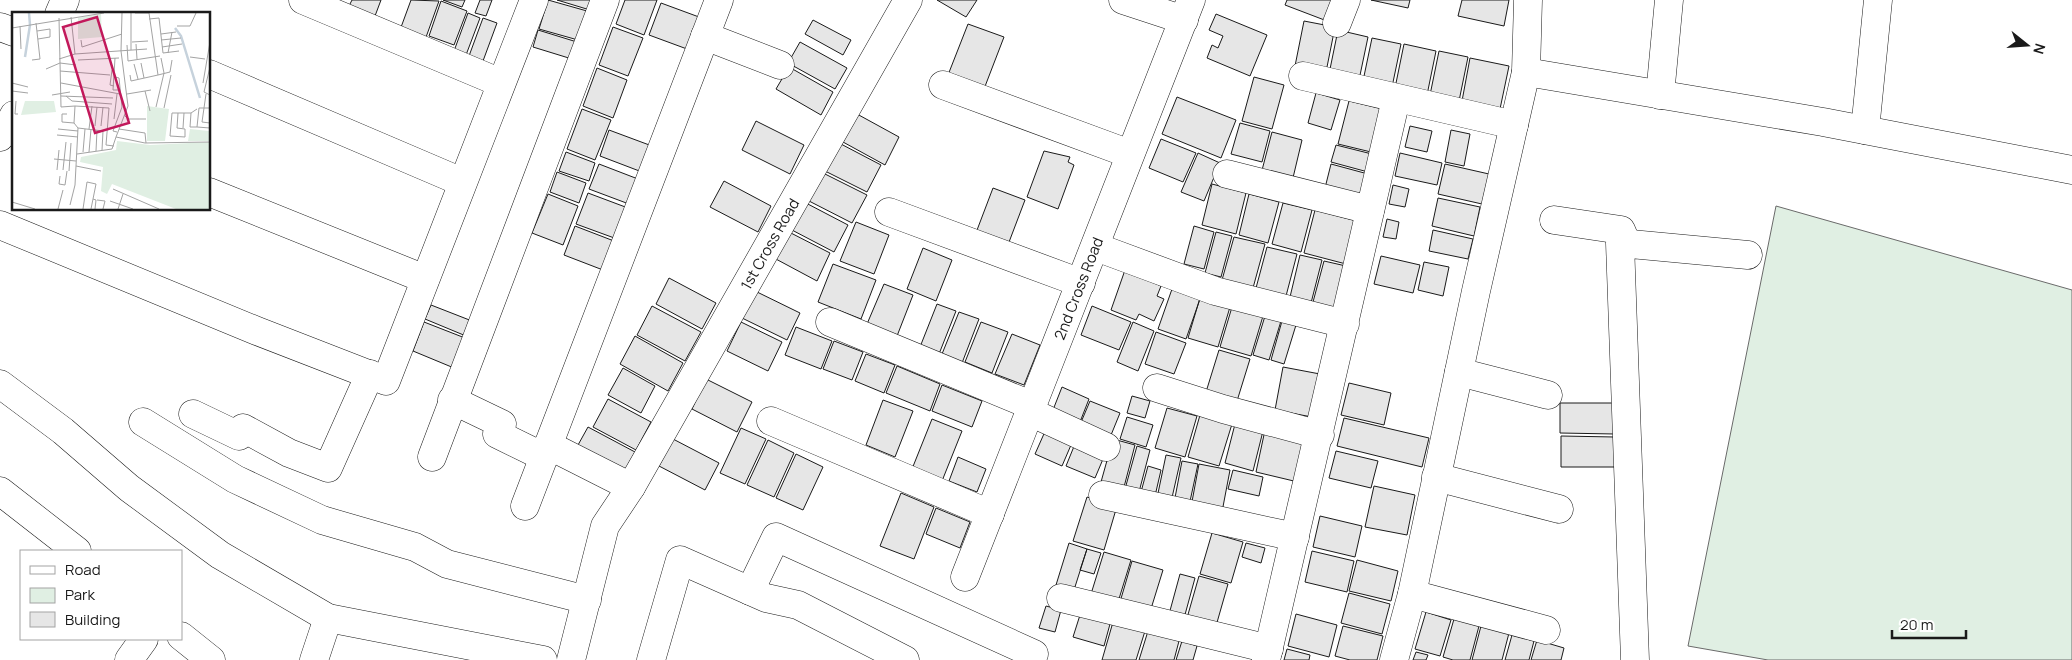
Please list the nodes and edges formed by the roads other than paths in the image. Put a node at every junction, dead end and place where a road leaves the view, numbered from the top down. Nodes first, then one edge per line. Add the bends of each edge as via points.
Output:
1 (65, 0) edge
2 (303, 0) edge
3 (534, 0) edge
4 (604, 0) edge
5 (719, 0) edge
6 (908, 0) edge
7 (1123, 0) edge
8 (1528, 0) edge
9 (1669, 0) edge
10 (1878, 0) edge
11 (1188, 10) edge
12 (60, 12) edge
13 (0, 27) edge
14 (12, 31) edge
15 (705, 36) junction
16 (780, 65) dead end
17 (1526, 72) junction
18 (210, 74) edge
19 (1303, 76) dead end
20 (501, 83) junction
21 (943, 85) dead end
22 (1660, 95) junction
23 (1396, 100) junction
24 (12, 119) edge
25 (1514, 125) junction
26 (1865, 130) junction
27 (0, 137) edge
28 (1130, 154) junction
29 (2072, 170) edge
30 (1227, 174) dead end
31 (462, 182) junction
32 (210, 192) edge
33 (1370, 210) junction
34 (889, 212) dead end
35 (1554, 220) dead end
36 (0, 225) edge
37 (1624, 237) dead end
38 (1096, 247) junction
39 (1748, 255) dead end
40 (425, 279) junction
41 (1081, 283) junction
42 (830, 322) dead end
43 (1345, 324) junction
44 (1459, 372) junction
45 (370, 374) junction
46 (0, 384) edge
47 (1157, 388) dead end
48 (1548, 395) dead end
49 (452, 400) junction
50 (1032, 409) junction
51 (193, 414) dead end
52 (771, 421) dead end
53 (143, 422) dead end
54 (1320, 434) junction
55 (1106, 447) dead end
56 (546, 451) junction
57 (432, 457) dead end
58 (1436, 477) junction
59 (630, 487) junction
60 (0, 491) edge
61 (1103, 496) dead end
62 (525, 506) dead end
63 (1560, 509) dead end
64 (990, 514) junction
65 (1295, 538) junction
66 (76, 550) edge
67 (965, 577) dead end
68 (750, 591) junction
69 (1412, 594) junction
70 (1061, 598) dead end
71 (586, 600) junction
72 (328, 618) junction
73 (1546, 630) dead end
74 (182, 637) edge
75 (143, 640) edge
76 (1034, 654) dead end
77 (1268, 655) edge
78 (896, 658) edge
79 (130, 660) edge
80 (211, 660) edge
81 (314, 660) edge
82 (543, 660) edge
83 (571, 660) edge
84 (651, 660) edge
85 (1394, 660) edge
86 (1635, 660) edge

1 - 12 street
2 - 20 street
3 - 20 street
4 - 49 street
5 - 15 street
6 - 59 street, 1st Cross Road
7 - 11 street
8 - 17 street
9 - 22 street
10 - 26 street
11 - 28 street, 2nd Cross Road
13 - 14 street
15 - 16 street
15 - 56 street
17 - 22 street
17 - 25 street
18 - 31 street
19 - 23 street
20 - 31 street
21 - 28 street
22 - 26 street
23 - 25 street
23 - 33 street
24 - 27 street
25 - 44 street
26 - 29 street
28 - 38 street, 2nd Cross Road
30 - 33 street
31 - 40 street
32 - 40 street
33 - 43 street
34 - 41 street
35 - 37 street via 1621,230
36 - 45 street
38 - 41 street, 2nd Cross Road
38 - 43 street via 1214,291
39 - 86 street via 1620,243
40 - 45 street via 386,381
41 - 50 street, 2nd Cross Road
42 - 50 street
43 - 54 street
44 - 48 street
44 - 58 street
45 - 51 street via 328,468 290,453 243,428 239,436
46 - 72 street via 63,431 129,488 220,555
47 - 54 street
49 - 56 street via 502,424 498,434
49 - 57 street
50 - 55 street
50 - 64 street, 2nd Cross Road
52 - 64 street
53 - 71 street via 235,479 322,520 415,547 447,564
54 - 65 street
56 - 59 street
56 - 62 street
58 - 63 street
58 - 69 street
59 - 71 street, 1st Cross Road via 605,526
60 - 66 street
61 - 65 street
64 - 67 street, 2nd Cross Road
65 - 77 street
68 - 76 street via 776,537
68 - 78 street via 798,605
68 - 84 street via 680,560
69 - 73 street
69 - 85 street
70 - 77 street
71 - 83 street, 1st Cross Road
72 - 81 street
72 - 82 street
74 - 80 street
75 - 79 street

